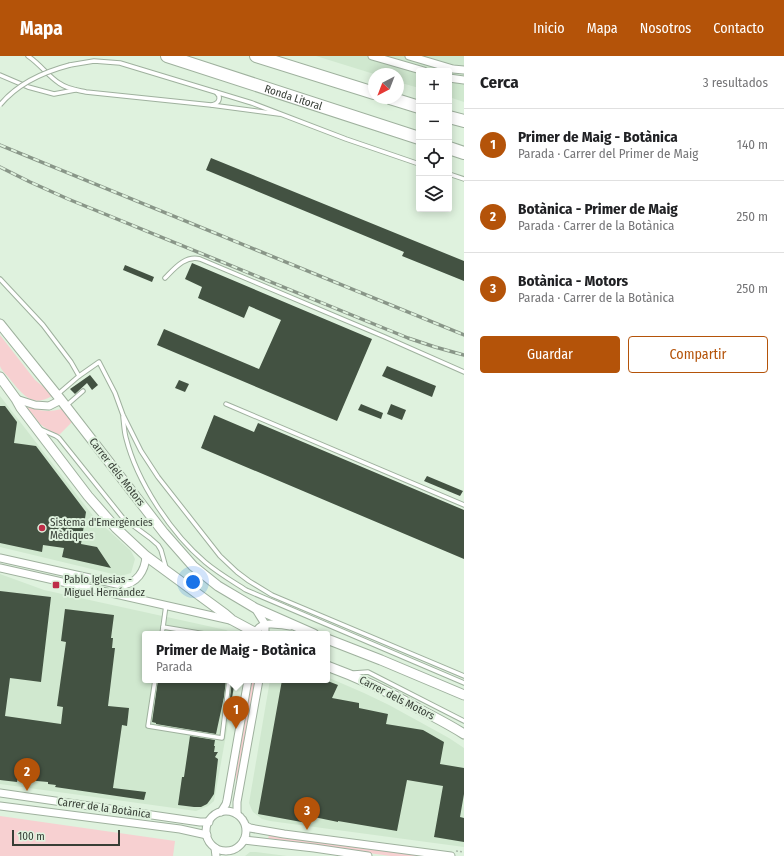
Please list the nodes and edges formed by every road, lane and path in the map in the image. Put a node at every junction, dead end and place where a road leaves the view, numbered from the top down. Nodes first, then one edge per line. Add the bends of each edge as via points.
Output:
1 (28, 56) edge
2 (167, 56) edge
3 (256, 56) edge
4 (372, 56) edge
5 (409, 56) edge
6 (416, 69) edge
7 (464, 70) edge
8 (0, 75) edge
9 (452, 78) edge
10 (463, 80) edge
11 (76, 90) junction
12 (214, 91) junction
13 (368, 91) edge
14 (404, 102) edge
15 (0, 105) edge
16 (211, 105) junction
17 (416, 106) edge
18 (286, 115) junction
19 (452, 117) edge
20 (464, 121) edge
21 (416, 137) edge
22 (452, 149) edge
23 (464, 153) edge
24 (416, 163) edge
25 (452, 175) edge
26 (464, 179) edge
27 (165, 278) dead end
28 (0, 279) edge
29 (0, 324) edge
30 (0, 329) edge
31 (13, 339) junction
32 (464, 372) edge
33 (79, 376) junction
34 (0, 377) edge
35 (83, 391) dead end
36 (16, 398) junction
37 (61, 400) junction
38 (226, 404) dead end
39 (123, 415) junction
40 (37, 429) junction
41 (464, 505) edge
42 (146, 556) junction
43 (0, 558) edge
44 (0, 568) edge
45 (167, 571) junction
46 (166, 605) junction
47 (255, 608) junction
48 (232, 620) junction
49 (265, 624) junction
50 (296, 626) junction
51 (163, 627) junction
52 (162, 631) edge
53 (187, 631) edge
54 (252, 631) edge
55 (258, 631) edge
56 (265, 631) edge
57 (307, 631) edge
58 (330, 640) edge
59 (330, 667) edge
60 (349, 674) junction
61 (464, 676) edge
62 (155, 683) edge
63 (229, 683) edge
64 (247, 683) edge
65 (258, 683) edge
66 (464, 683) edge
67 (464, 695) edge
68 (464, 721) edge
69 (464, 734) edge
70 (0, 793) edge
71 (0, 806) edge
72 (222, 810) junction
73 (237, 812) junction
74 (207, 822) junction
75 (248, 827) junction
76 (205, 834) junction
77 (246, 840) junction
78 (216, 852) edge
79 (231, 854) edge
80 (368, 856) edge
81 (451, 856) edge

1 - 11 lane via 59,83
2 - 21 highway, Ronda Litoral
3 - 13 highway
4 - 6 street
5 - 7 street
8 - 11 lane via 28,87 54,94
9 - 10 street
11 - 16 lane
12 - 15 lane, bridge via 120,63 94,61 70,64 47,71 26,82
12 - 16 lane via 219,98 217,103
12 - 18 lane
14 - 17 highway
16 - 18 lane
18 - 24 lane
19 - 20 highway
22 - 23 highway
25 - 26 lane
27 - 32 lane via 185,261 192,258 200,259
28 - 33 lane via 42,325
29 - 31 street, Carrer dels Motors
30 - 31 street
31 - 37 street, Carrer dels Motors
33 - 37 lane
33 - 39 lane via 99,362 115,392
34 - 36 street
35 - 37 lane
36 - 37 street via 35,405 48,406
36 - 40 street
37 - 47 street, Carrer dels Motors via 164,533 193,566 218,586
38 - 41 lane
39 - 61 lane via 158,477 220,556 249,581 272,594
39 - 66 lane via 128,448 142,481 172,526 205,562 246,590
40 - 42 street via 104,515
40 - 45 lane, Carrer dels Motors via 59,438 123,518 158,545
42 - 43 street via 144,568 138,577 130,583 121,585
42 - 45 street
44 - 46 street
45 - 48 street
46 - 48 street
46 - 51 lane
47 - 49 street
47 - 50 street, Carrer dels Motors
48 - 54 street
49 - 50 street
49 - 55 street
49 - 56 street
50 - 57 street, Carrer dels Motors
51 - 52 lane
51 - 53 lane
58 - 67 street
59 - 60 street, Carrer dels Motors
60 - 68 lane via 368,672
60 - 69 street, Carrer dels Motors
62 - 63 lane via 148,726 222,738
64 - 72 street via 227,800
65 - 73 street
70 - 74 street, Carrer de la Botànica
71 - 76 street, Carrer de la Botànica
72 - 73 street
72 - 73 path via 227,808
72 - 74 street
72 - 74 path via 209,815
73 - 75 street
73 - 75 path via 241,812
74 - 76 street
74 - 76 path via 204,827
75 - 77 path
75 - 77 street
75 - 81 street
76 - 78 street
76 - 78 path via 207,843
77 - 79 street
77 - 79 path via 243,847
77 - 80 street
78 - 79 path
78 - 79 street via 222,850

